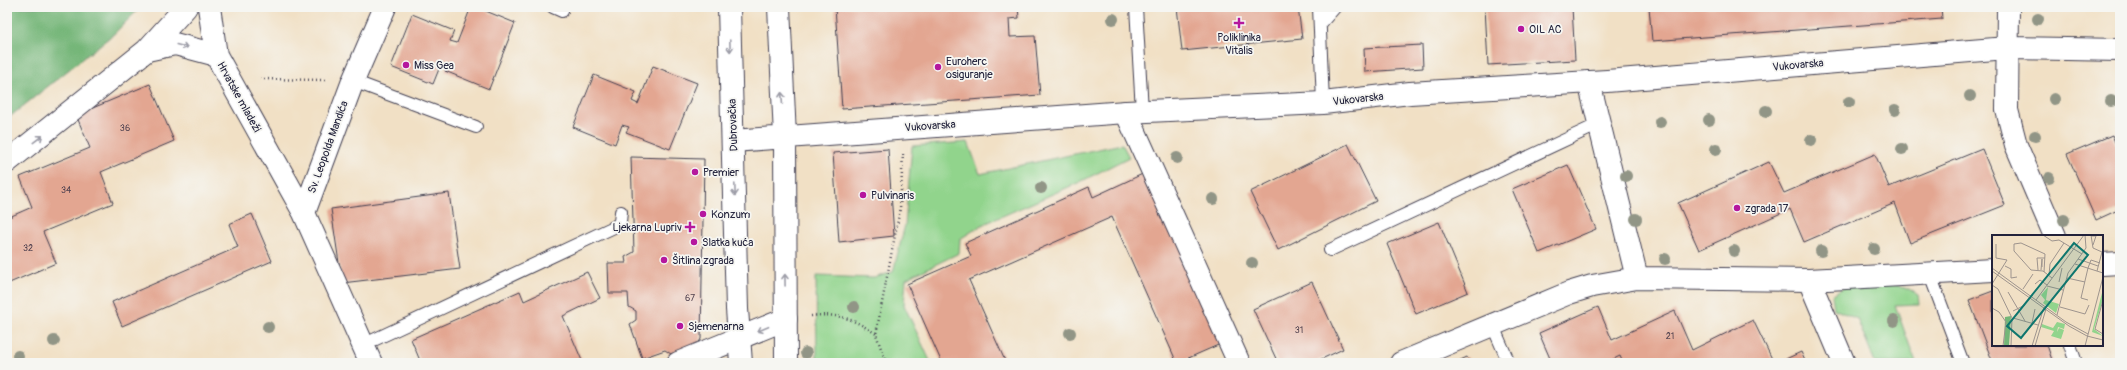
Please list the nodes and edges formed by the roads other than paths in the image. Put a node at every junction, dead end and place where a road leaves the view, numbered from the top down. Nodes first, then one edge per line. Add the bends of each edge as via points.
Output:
1 (186, 7) edge
2 (209, 7) edge
3 (385, 7) edge
4 (729, 7) edge
5 (779, 7) edge
6 (1136, 7) edge
7 (1319, 7) edge
8 (1335, 7) edge
9 (2008, 7) edge
10 (1321, 23) junction
11 (2008, 48) junction
12 (147, 50) junction
13 (2120, 50) edge
14 (216, 55) junction
15 (353, 81) junction
16 (1589, 82) junction
17 (1323, 103) junction
18 (1134, 112) junction
19 (1599, 124) junction
20 (476, 127) dead end
21 (785, 137) junction
22 (733, 141) junction
23 (7, 162) edge
24 (621, 212) dead end
25 (304, 213) junction
26 (2055, 235) edge
27 (1330, 250) dead end
28 (2120, 263) edge
29 (2103, 264) edge
30 (1992, 270) edge
31 (1930, 275) junction
32 (1637, 278) junction
33 (1809, 280) junction
34 (786, 319) junction
35 (1492, 324) junction
36 (740, 338) junction
37 (2070, 346) edge
38 (367, 354) edge
39 (678, 363) edge
40 (741, 363) edge
41 (786, 363) edge
42 (1239, 363) edge
43 (1401, 363) edge
44 (1510, 363) edge
45 (1844, 363) edge
46 (1963, 363) edge
47 (2076, 363) edge

1 - 12 street
2 - 14 street
3 - 15 street, Sv. Leopolda Mandića
4 -> 22 street, Dubrovačka
21 -> 5 street
6 - 18 lane
7 - 10 lane
8 - 10 lane
9 - 11 street
10 - 17 lane
11 - 13 street, Vukovarska
11 - 16 street, Vukovarska
11 - 26 street via 2008,117 2016,146
12 -> 14 street, Hrvatske mladeži via 175,44
23 -> 12 street, Hrvatske mladeži
14 - 25 street, Hrvatske mladeži
15 - 20 lane
15 - 25 street, Sv. Leopolda Mandića
16 - 17 street, Vukovarska via 1410,93
16 - 19 street
17 - 18 street, Vukovarska
18 - 21 street, Vukovarska
18 - 42 street
19 - 27 lane
19 - 32 street
21 - 22 street, Vukovarska
34 -> 21 street
22 -> 36 street, Dubrovačka
24 - 38 lane via 620,222 616,226
25 - 38 street, Hrvatske mladeži
28 - 29 street
30 - 31 street
31 - 33 street
31 - 46 lane
32 - 33 street
32 - 35 street via 1569,293
33 - 45 street
34 -> 36 street
34 - 41 street
35 - 43 street
35 - 44 lane
36 - 39 street
36 - 40 street, Dubrovačka
37 - 47 lane

